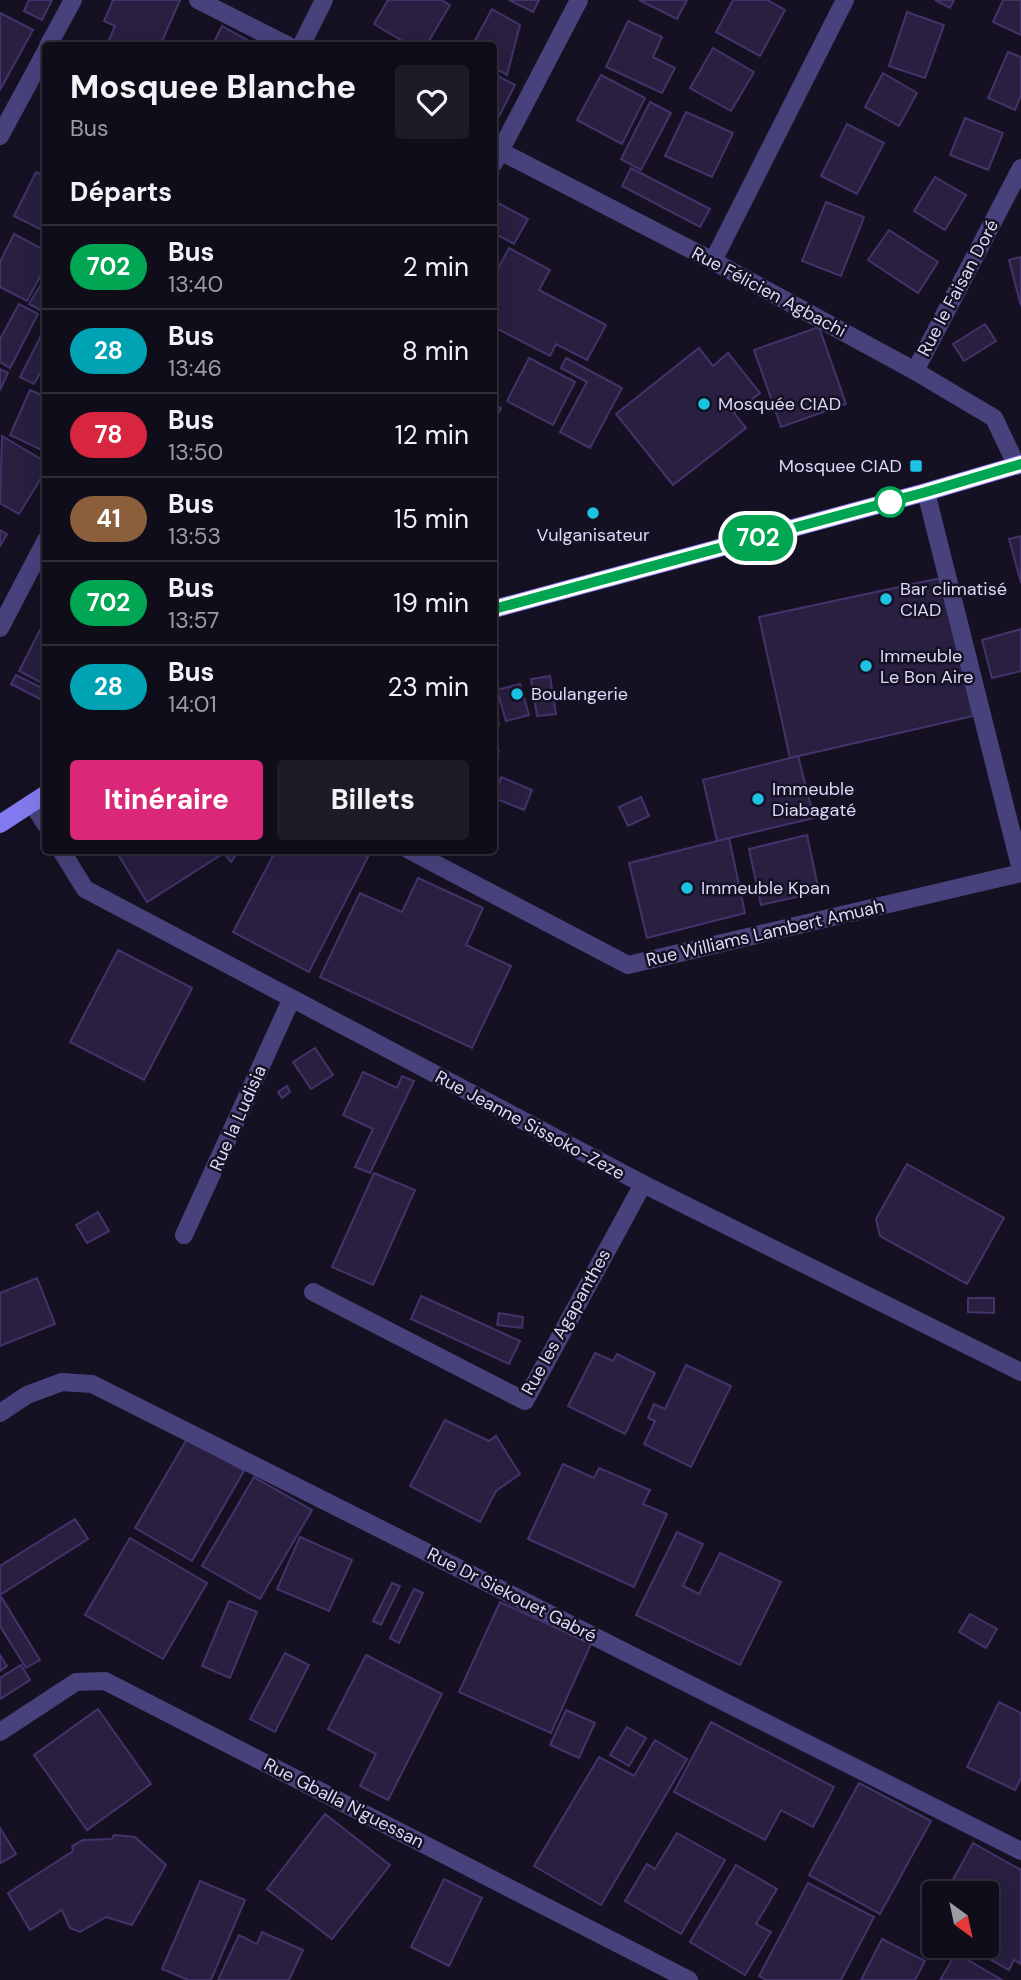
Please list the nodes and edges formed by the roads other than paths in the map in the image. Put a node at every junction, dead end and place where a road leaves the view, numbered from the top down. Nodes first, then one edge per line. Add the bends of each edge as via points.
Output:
1 (73, 0) edge
2 (198, 0) edge
3 (324, 0) edge
4 (579, 0) edge
5 (845, 0) edge
6 (50, 42) edge
7 (281, 42) edge
8 (303, 42) edge
9 (42, 58) edge
10 (0, 136) edge
11 (497, 150) edge
12 (497, 155) edge
13 (1021, 168) edge
14 (713, 261) junction
15 (915, 371) junction
16 (1019, 465) edge
17 (926, 492) junction
18 (42, 548) edge
19 (497, 608) edge
20 (0, 628) edge
21 (39, 798) edge
22 (0, 824) edge
23 (63, 854) edge
24 (417, 854) edge
25 (1021, 872) edge
26 (291, 1000) junction
27 (643, 1184) junction
28 (184, 1235) dead end
29 (313, 1292) dead end
30 (1021, 1372) edge
31 (0, 1412) edge
32 (0, 1732) edge
33 (1021, 1851) edge
34 (689, 1980) edge

1 - 6 street
2 - 7 street
3 - 8 street
4 - 11 street
5 - 14 street
9 - 10 street
12 - 14 street, Rue Félicien Agbachi
13 - 15 street, Rue le Faisan Doré
14 - 15 street, Rue Félicien Agbachi
15 - 16 street, Rue Félicien Agbachi via 994,418
16 - 17 main road
17 - 19 main road
17 - 25 street
18 - 20 street
21 - 22 main road
23 - 26 street, Rue Jeanne Sissoko-Zeze via 85,890
24 - 25 street, Rue Williams Lambert Amuah via 628,965
26 - 27 street, Rue Jeanne Sissoko-Zeze
26 - 28 street, Rue la Ludisia
27 - 29 street, Rue les Agapanthes via 524,1401
27 - 30 street, Rue Jeanne Sissoko-Zeze
31 - 33 street, Rue Dr Siekouet Gabré via 62,1381 92,1384
32 - 34 street, Rue Gballa N'guessan via 76,1682 105,1681

